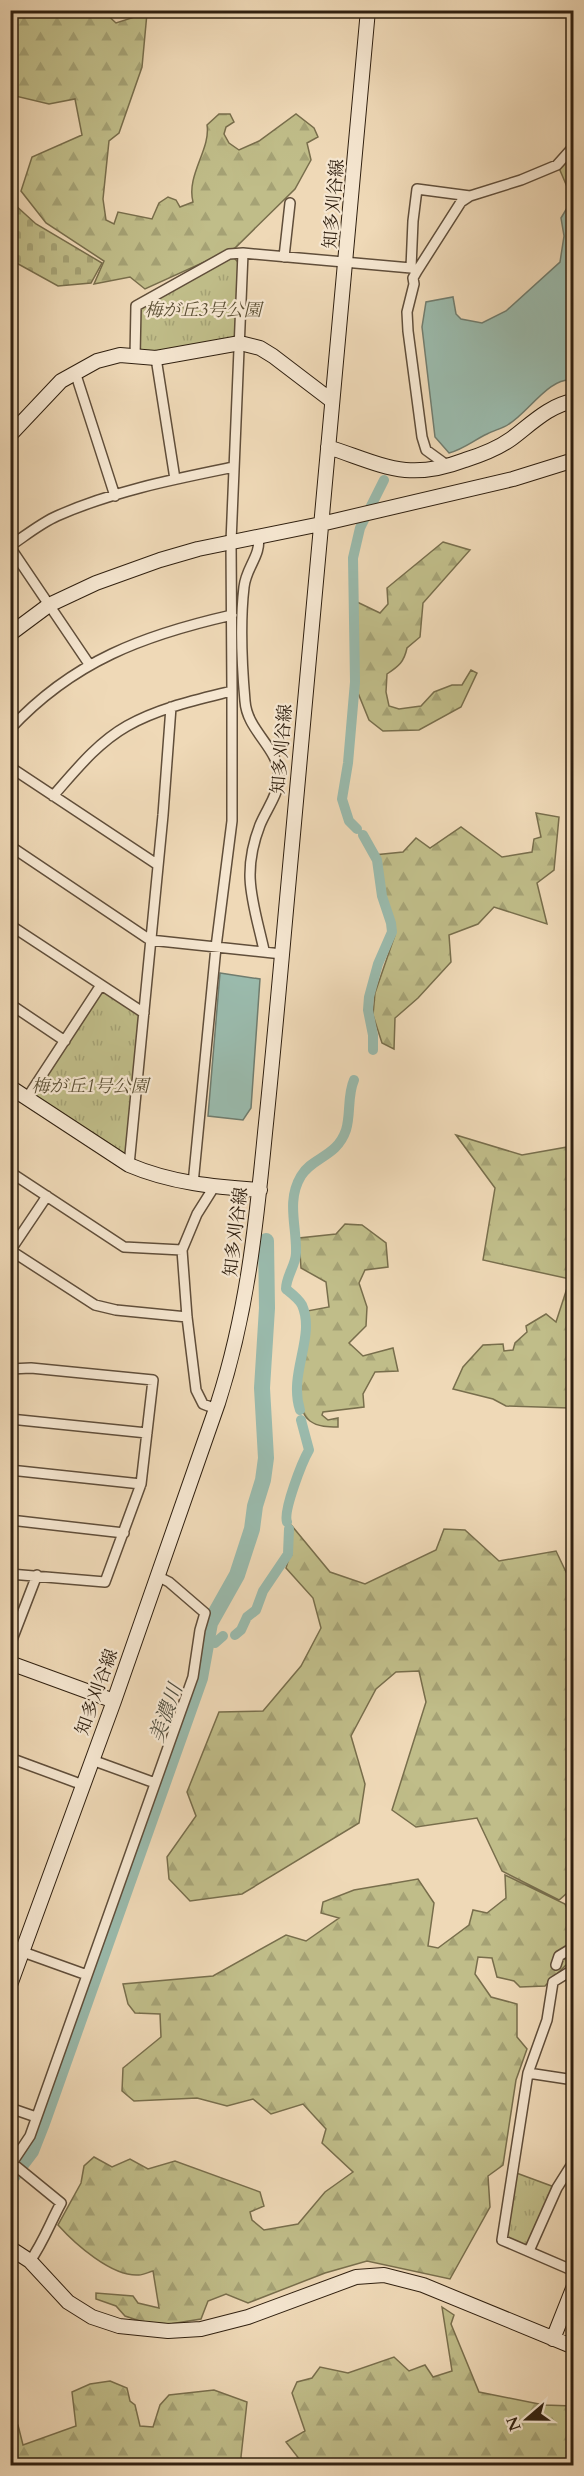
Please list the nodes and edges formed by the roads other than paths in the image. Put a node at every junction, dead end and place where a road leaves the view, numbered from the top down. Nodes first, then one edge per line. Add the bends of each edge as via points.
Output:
1 (368, 10) edge
2 (573, 146) edge
3 (470, 196) junction
4 (290, 203) dead end
5 (243, 253) junction
6 (284, 257) junction
7 (347, 262) junction
8 (414, 270) junction
9 (240, 343) junction
10 (135, 357) junction
11 (156, 358) junction
12 (75, 372) junction
13 (332, 401) junction
14 (573, 402) edge
15 (10, 435) edge
16 (328, 447) junction
17 (573, 460) edge
18 (448, 466) junction
19 (234, 467) junction
20 (175, 479) junction
21 (115, 495) junction
22 (321, 524) junction
23 (258, 536) junction
24 (231, 542) junction
25 (10, 547) edge
26 (49, 605) junction
27 (232, 615) junction
28 (10, 634) edge
29 (89, 664) junction
30 (232, 691) junction
31 (171, 707) junction
32 (10, 729) edge
33 (10, 767) edge
34 (278, 791) junction
35 (296, 794) junction
36 (53, 796) junction
37 (10, 846) edge
38 (158, 865) junction
39 (10, 926) edge
40 (150, 940) junction
41 (216, 947) junction
42 (264, 950) junction
43 (282, 954) junction
44 (101, 985) junction
45 (10, 1004) edge
46 (144, 1013) junction
47 (65, 1041) junction
48 (10, 1087) edge
49 (27, 1098) junction
50 (129, 1165) junction
51 (10, 1172) edge
52 (193, 1184) junction
53 (214, 1186) junction
54 (260, 1190) junction
55 (47, 1196) junction
56 (11, 1250) edge
57 (182, 1250) junction
58 (187, 1317) junction
59 (10, 1369) edge
60 (216, 1409) junction
61 (10, 1419) edge
62 (147, 1433) junction
63 (10, 1470) edge
64 (141, 1484) junction
65 (10, 1520) edge
66 (124, 1533) junction
67 (10, 1574) edge
68 (37, 1575) junction
69 (157, 1576) junction
70 (10, 1646) edge
71 (10, 1663) edge
72 (114, 1701) junction
73 (10, 1758) edge
74 (92, 1760) junction
75 (155, 1783) junction
76 (83, 1785) junction
77 (573, 1947) edge
78 (23, 1952) junction
79 (556, 1965) dead end
80 (14, 1967) edge
81 (573, 1970) edge
82 (87, 1975) junction
83 (10, 1985) edge
84 (528, 2073) junction
85 (573, 2079) edge
86 (10, 2108) edge
87 (36, 2117) junction
88 (573, 2161) edge
89 (12, 2163) edge
90 (10, 2248) edge
91 (529, 2251) junction
92 (30, 2261) junction
93 (573, 2271) edge
94 (573, 2286) edge
95 (553, 2339) junction
96 (573, 2347) edge

1 - 7 street, 知多刈谷線
2 - 3 street via 557,165
3 - 8 street via 461,202
3 - 8 street via 417,189
4 - 6 street
5 - 6 street
5 - 9 street
5 - 10 street via 229,254 136,306
6 - 7 street
7 - 8 street
7 - 13 street, 知多刈谷線
8 - 18 street via 407,312 422,437 426,450
9 - 11 street
9 - 13 street via 273,356
9 - 19 street
10 - 11 street
10 - 12 street via 108,357
11 - 20 street
12 - 15 street via 50,390
12 - 21 street
13 - 16 street, 知多刈谷線
14 - 18 street via 542,414 506,443
16 - 18 street via 403,471 426,472
16 - 22 street, 知多刈谷線
17 - 22 street via 513,479
19 - 20 street
19 - 24 street
20 - 21 street
21 - 25 street via 55,516
22 - 23 street
22 - 35 street, 知多刈谷線
23 - 24 street
23 - 34 street via 260,547 246,574 244,591 245,704 250,723 278,765
24 - 26 street via 160,560
24 - 27 street
25 - 26 street
26 - 28 street
26 - 29 street
27 - 29 street via 177,627
27 - 30 street
29 - 32 street via 42,698
30 - 31 street
30 - 41 street via 232,821
31 - 36 street via 126,726 89,755
31 - 38 street
33 - 36 street
34 - 35 street
34 - 42 street via 260,824 248,871
35 - 43 street, 知多刈谷線
36 - 38 street
37 - 40 street
38 - 40 street
39 - 44 street
40 - 41 street
40 - 46 street
41 - 42 street
41 - 52 street
42 - 43 street
43 - 54 street, 知多刈谷線
44 - 46 street
44 - 47 street
45 - 47 street
46 - 50 street
47 - 49 street
48 - 49 street
49 - 50 street
50 - 52 street
51 - 55 street
52 - 53 street
53 - 54 street
53 - 57 street
54 - 60 street, 知多刈谷線 via 242,1317
55 - 56 street
55 - 57 street via 123,1247
56 - 58 street via 95,1305
57 - 58 street
58 - 60 street via 198,1397 203,1404
59 - 62 street via 153,1380
60 - 69 street, 知多刈谷線
61 - 62 street
62 - 64 street
63 - 64 street
64 - 66 street
65 - 66 street
66 - 68 street via 105,1582
67 - 68 street
68 - 70 street
69 - 72 street, 知多刈谷線
69 - 75 street via 206,1613 193,1677
71 - 72 street
72 - 74 street, 知多刈谷線
73 - 76 street
74 - 75 street
74 - 76 street, 知多刈谷線
75 - 82 street
76 - 78 street, 知多刈谷線
77 - 79 street via 559,1956
78 - 80 street, 知多刈谷線
78 - 82 street
80 - 83 street, 知多刈谷線
81 - 84 street via 553,1982 547,2020
82 - 87 street
84 - 85 street
84 - 91 street via 502,2240
86 - 87 street
87 - 89 street via 25,2145
88 - 91 street
89 - 92 street via 61,2203
90 - 92 street
91 - 93 street
92 - 95 street via 68,2301 92,2317 119,2326 168,2331 201,2329 248,2317 337,2282 376,2275 423,2285
94 - 95 street
95 - 96 street

